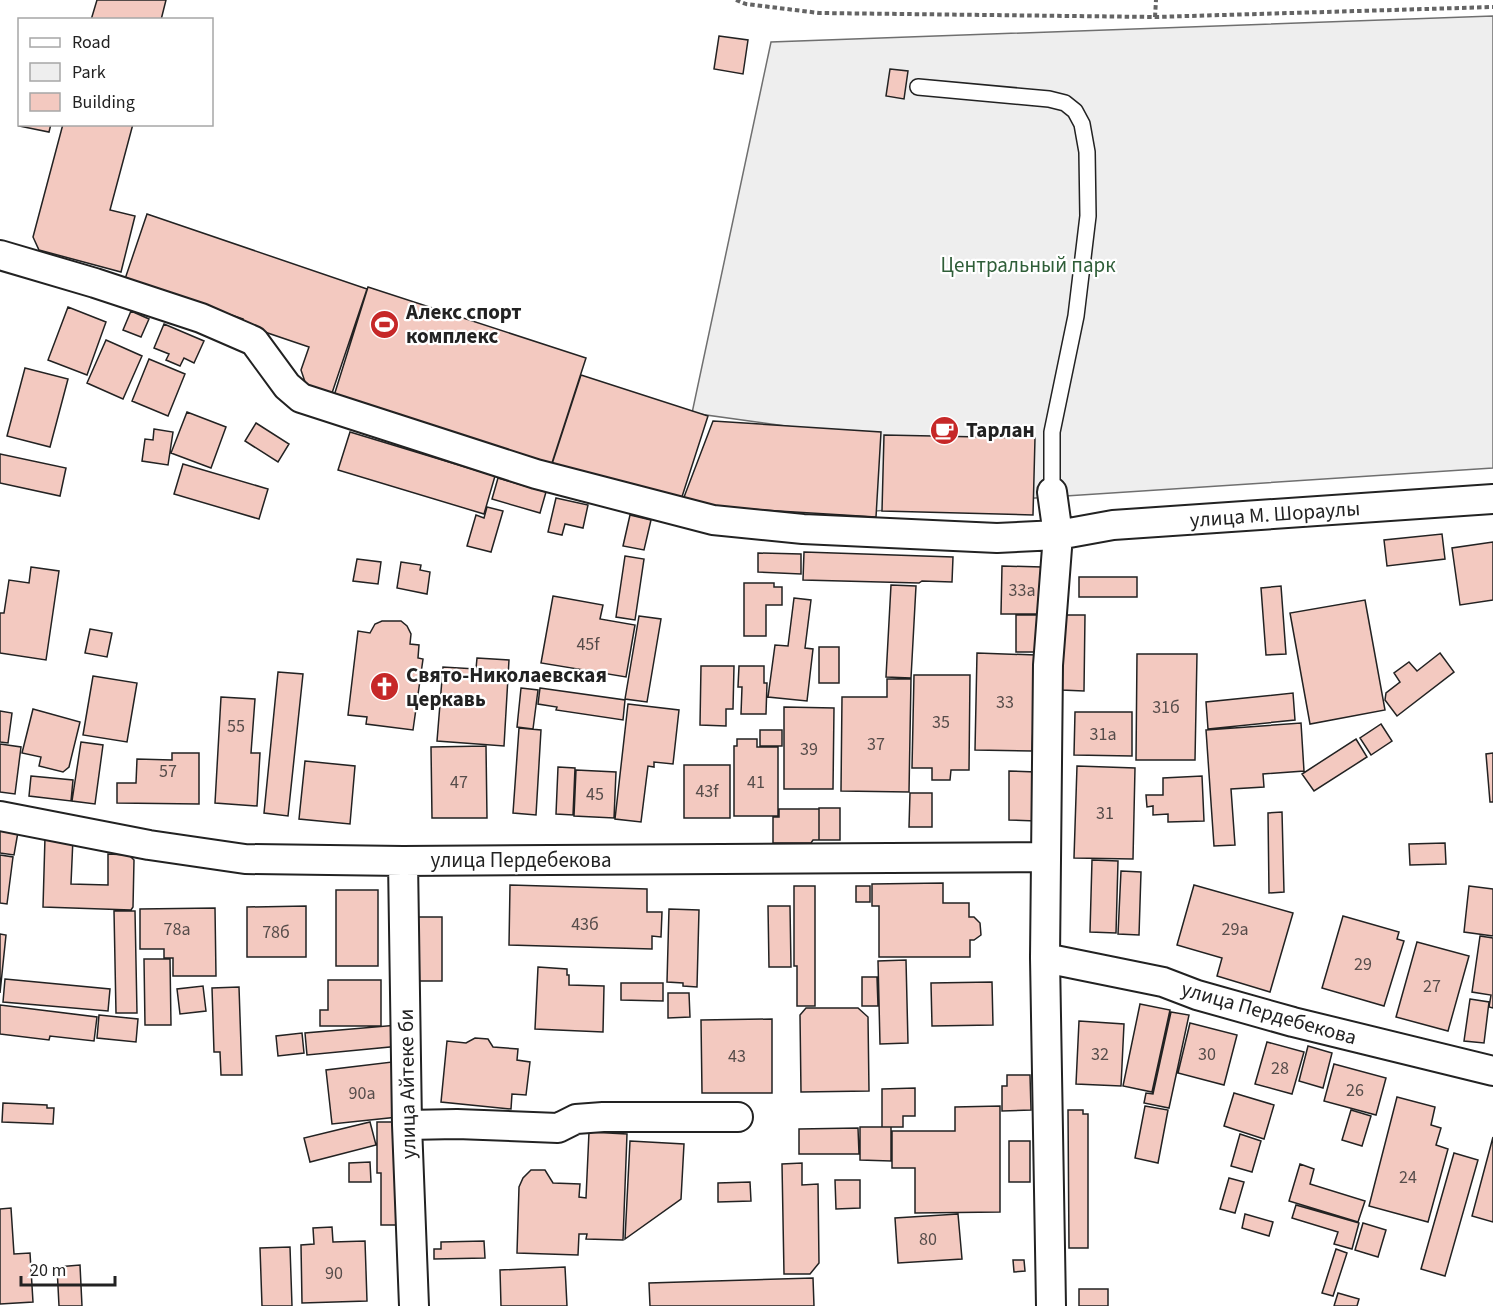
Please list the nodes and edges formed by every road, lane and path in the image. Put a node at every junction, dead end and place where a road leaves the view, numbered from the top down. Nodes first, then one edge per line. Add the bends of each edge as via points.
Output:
1 (736, 0) edge
2 (1156, 0) edge
3 (1493, 7) edge
4 (1155, 16) junction
5 (918, 87) dead end
6 (0, 255) edge
7 (1053, 492) joint
8 (1493, 499) edge
9 (1058, 535) junction
10 (0, 816) edge
11 (1046, 857) junction
12 (403, 861) junction
13 (1045, 958) junction
14 (1493, 1071) edge
15 (738, 1117) dead end
16 (407, 1125) junction
17 (414, 1306) edge
18 (1051, 1306) edge

1 - 4 path via 819,13
2 - 4 path
3 - 4 path
5 - 7 lane via 1049,99 1065,103 1082,124 1087,152 1088,216 1076,316 1053,432
6 - 9 street, улица М. Шораулы via 180,311 254,341 287,386 301,398 536,474 714,520 951,536
7 - 9 street
8 - 9 street, улица М. Шораулы via 1113,525
9 - 11 street via 1048,665
10 - 12 street, улица Пердебекова via 149,846 245,859
11 - 12 street, улица Пердебекова
11 - 13 street
12 - 16 street, улица Айтеке би
13 - 14 street, улица Пердебекова via 1163,982 1293,1022
13 - 18 street
15 - 16 street via 603,1117 576,1119 558,1128
16 - 17 street, улица Айтеке би

